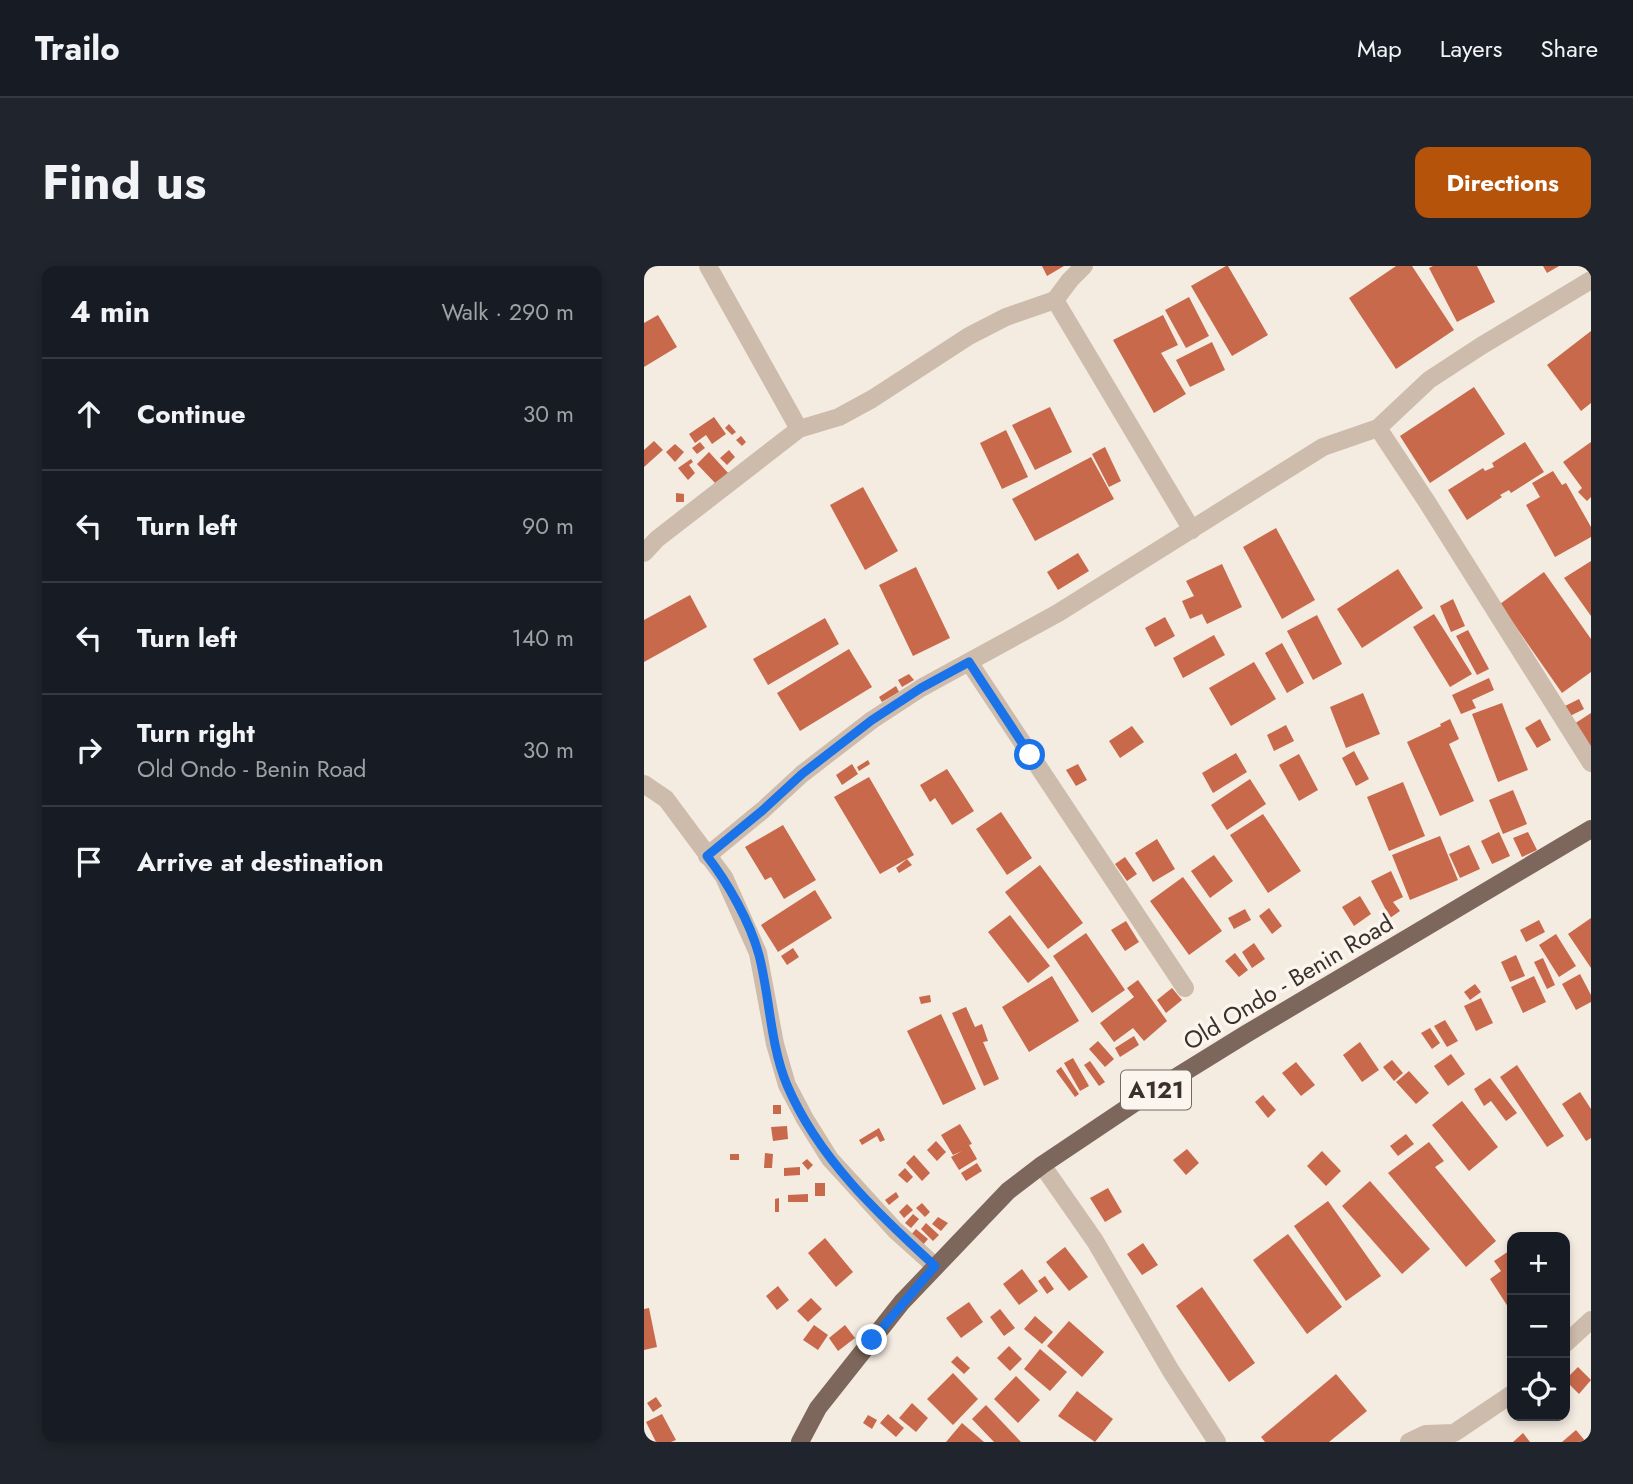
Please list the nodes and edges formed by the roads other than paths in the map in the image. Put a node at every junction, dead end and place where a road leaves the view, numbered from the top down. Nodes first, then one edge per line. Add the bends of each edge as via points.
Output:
1 (708, 266) edge
2 (1084, 266) edge
3 (1591, 280) edge
4 (1055, 300) junction
5 (1378, 428) junction
6 (799, 429) junction
7 (1192, 530) junction
8 (644, 553) edge
9 (969, 662) junction
10 (1591, 763) edge
11 (644, 784) edge
12 (1591, 829) edge
13 (707, 856) junction
14 (1185, 988) dead end
15 (1042, 1165) junction
16 (935, 1266) junction
17 (1591, 1320) edge
18 (1570, 1339) edge
19 (1507, 1398) edge
20 (1458, 1437) edge
21 (800, 1442) edge
22 (1217, 1442) edge
23 (1409, 1442) edge

1 - 6 street
2 - 4 street
3 - 5 street via 1429,380
4 - 6 street via 1006,317 872,399
4 - 7 street
5 - 7 street via 1324,447
5 - 10 street
6 - 8 street
7 - 9 street
9 - 13 street via 872,720
9 - 14 street
11 - 13 street via 666,799
12 - 15 main road, Old Ondo - Benin Road / A121 via 1246,1034
13 - 16 street via 724,877 758,953 775,1044 787,1085 805,1119 830,1159
15 - 16 main road, Old Ondo - Benin Road / A121 via 1007,1191
15 - 22 street via 1095,1241
16 - 21 main road, Old Ondo - Benin Road / A121 via 818,1408
17 - 18 street
19 - 20 street
20 - 23 street via 1426,1434

